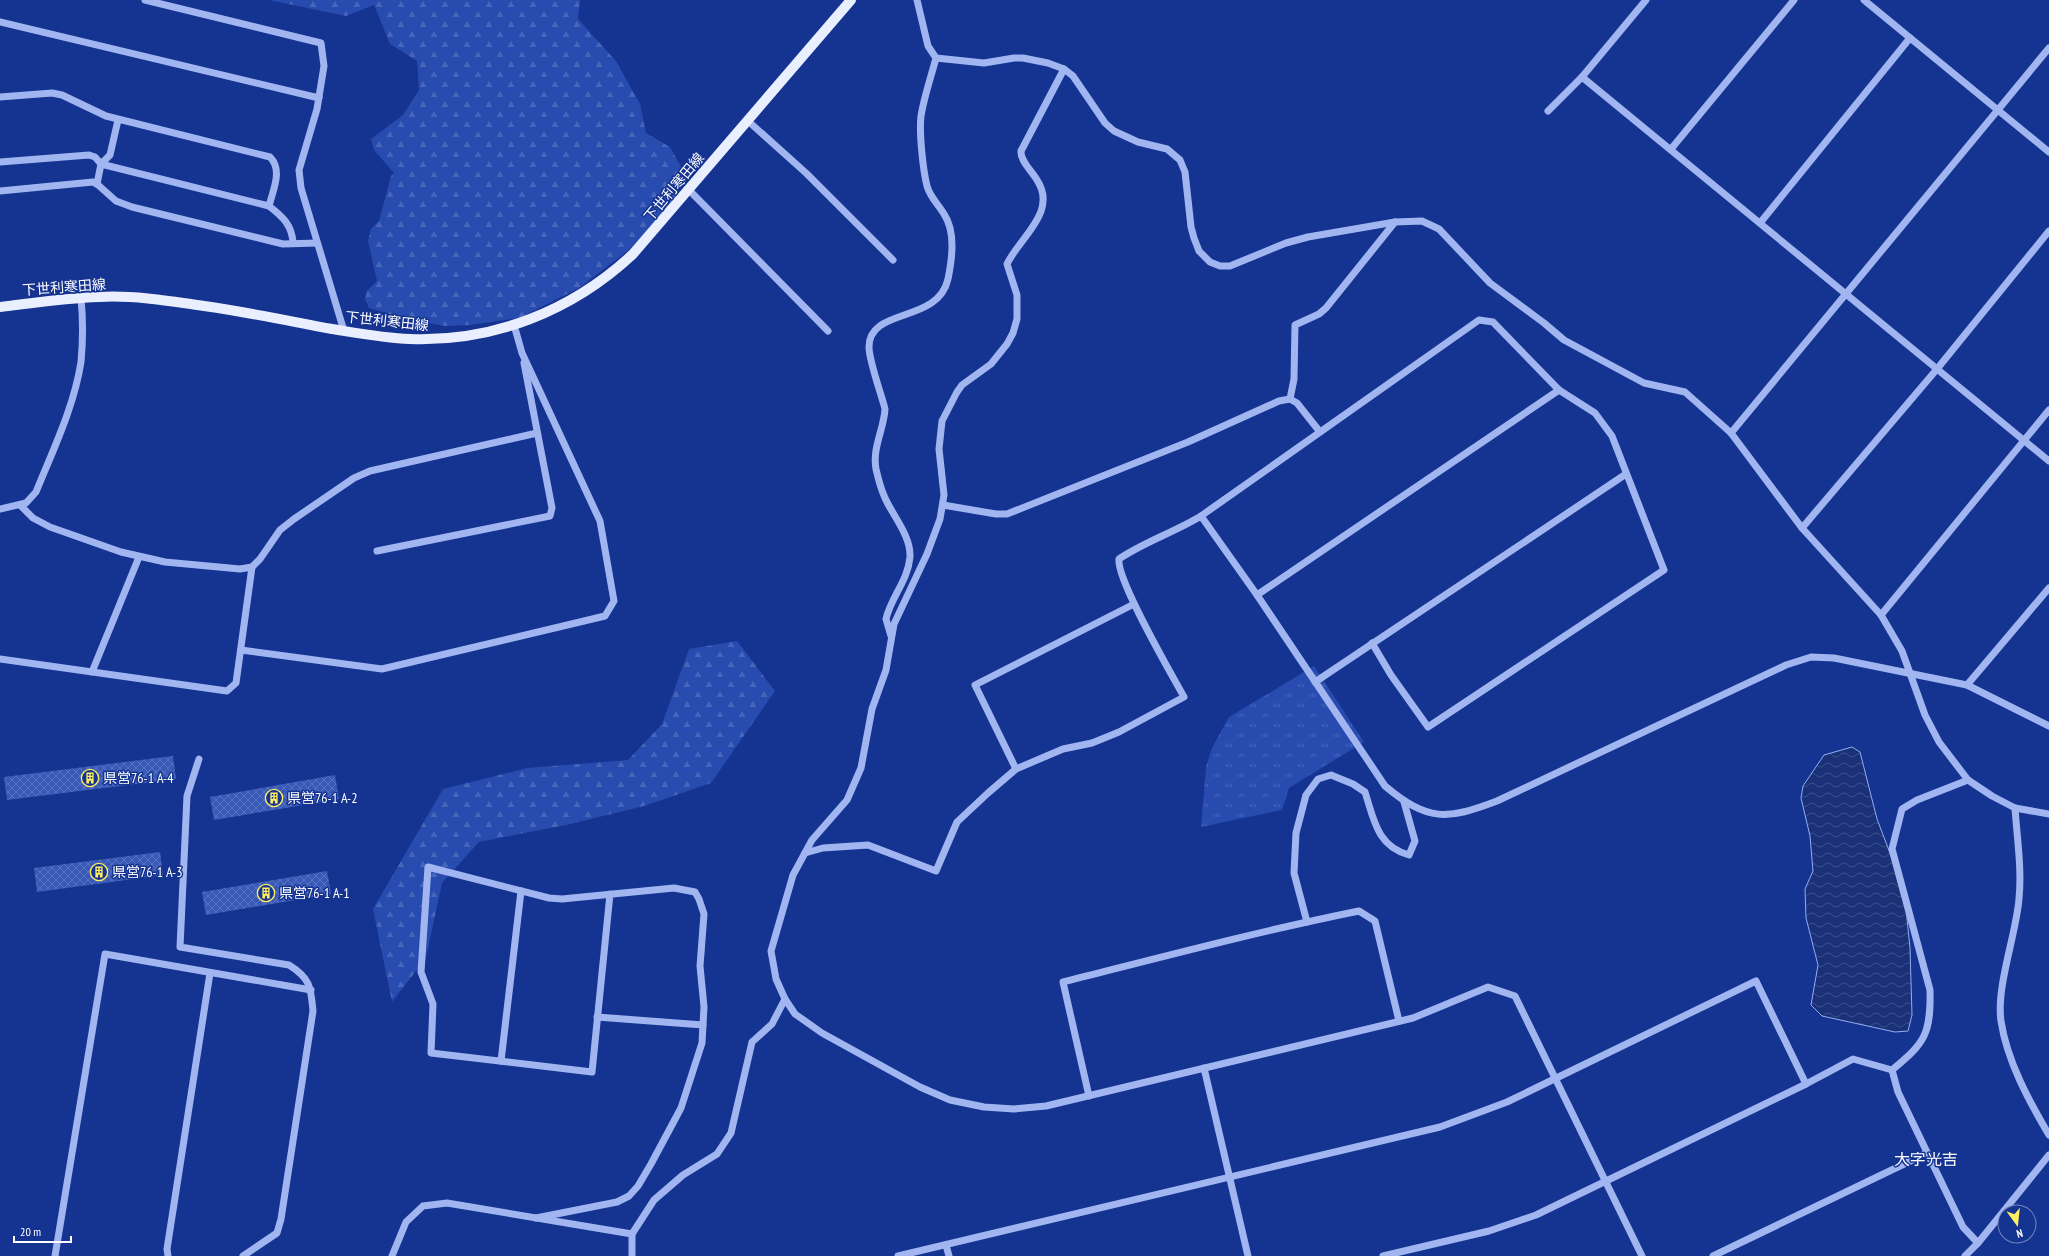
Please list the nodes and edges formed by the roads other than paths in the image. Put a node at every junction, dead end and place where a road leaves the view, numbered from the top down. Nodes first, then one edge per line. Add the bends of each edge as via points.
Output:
1 (145, 0) edge
2 (851, 0) edge
3 (917, 0) edge
4 (1646, 0) edge
5 (1794, 0) edge
6 (1864, 0) edge
7 (0, 22) edge
8 (1910, 38) junction
9 (2049, 48) edge
10 (936, 58) junction
11 (1064, 69) junction
12 (1582, 77) junction
13 (0, 97) edge
14 (319, 98) junction
15 (1998, 110) junction
16 (1548, 111) dead end
17 (118, 120) junction
18 (748, 121) junction
19 (1671, 149) junction
20 (2049, 152) edge
21 (0, 162) edge
22 (101, 164) junction
23 (97, 184) junction
24 (690, 190) junction
25 (0, 191) edge
26 (269, 206) junction
27 (1395, 222) junction
28 (1760, 223) junction
29 (2049, 231) edge
30 (293, 243) junction
31 (317, 243) junction
32 (893, 260) dead end
33 (1846, 294) junction
34 (81, 298) junction
35 (0, 307) edge
36 (514, 326) junction
37 (344, 331) junction
38 (828, 331) dead end
39 (522, 353) junction
40 (1937, 369) junction
41 (1559, 390) junction
42 (1290, 399) junction
43 (2049, 410) edge
44 (1320, 432) junction
45 (537, 433) junction
46 (1731, 433) junction
47 (2024, 441) junction
48 (2049, 461) edge
49 (1626, 474) junction
50 (20, 505) junction
51 (943, 505) junction
52 (0, 510) edge
53 (1201, 516) junction
54 (1802, 528) junction
55 (377, 551) dead end
56 (139, 557) junction
57 (252, 567) junction
58 (2049, 588) edge
59 (1257, 595) junction
60 (1134, 604) junction
61 (1881, 615) junction
62 (891, 636) junction
63 (1372, 643) junction
64 (241, 650) junction
65 (0, 659) edge
66 (92, 672) junction
67 (1911, 674) junction
68 (1315, 682) junction
69 (1967, 685) junction
70 (2049, 726) edge
71 (199, 759) dead end
72 (1016, 769) junction
73 (1968, 780) junction
74 (1404, 802) junction
75 (2015, 808) junction
76 (2049, 814) edge
77 (805, 853) junction
78 (521, 891) junction
79 (610, 894) junction
80 (1307, 922) junction
81 (210, 973) junction
82 (311, 990) junction
83 (785, 999) junction
84 (597, 1017) junction
85 (1399, 1021) junction
86 (703, 1025) junction
87 (501, 1061) junction
88 (1204, 1068) junction
89 (1892, 1070) junction
90 (1554, 1077) junction
91 (1806, 1084) junction
92 (1089, 1096) junction
93 (2049, 1135) edge
94 (1927, 1153) junction
95 (2049, 1155) edge
96 (1229, 1177) junction
97 (1606, 1183) junction
98 (536, 1218) junction
99 (632, 1234) junction
100 (1978, 1243) junction
101 (946, 1244) junction
102 (55, 1256) edge
103 (168, 1256) edge
104 (243, 1256) edge
105 (392, 1256) edge
106 (632, 1256) edge
107 (898, 1256) edge
108 (949, 1256) edge
109 (1248, 1256) edge
110 (1383, 1256) edge
111 (1642, 1256) edge
112 (1712, 1256) edge
113 (1965, 1256) edge

1 - 14 street via 321,43 324,66
2 - 18 main road, 下世利寒田線
3 - 10 street via 928,46
4 - 12 street
5 - 19 street
6 - 8 street
7 - 14 street
8 - 15 street
8 - 28 street
9 - 15 street
10 - 11 street via 984,63 1024,58
10 - 62 street via 921,116 921,134 927,185 933,199 945,215 950,229 952,252 948,280 941,296 933,304 879,327 869,344 884,408 875,454 876,469 885,499 909,544 910,552 904,580 886,619
11 - 27 street via 1079,83 1098,113 1114,130 1138,142 1167,150 1180,160 1185,172 1194,238 1199,251 1210,262 1230,266 1308,236
11 - 51 street via 1022,151 1023,160 1040,186 1043,205 1035,224 1008,264 1017,295 1017,319 1013,333 992,364 956,392 942,421 939,449
12 - 16 street
12 - 19 street
13 - 17 street via 52,93
14 - 31 street via 299,170 301,188
15 - 20 street
15 - 33 street
17 - 22 street via 110,154
17 - 26 street via 270,157 278,171
18 - 24 main road, 下世利寒田線
18 - 32 street via 806,173
19 - 28 street
21 - 22 street via 89,155
22 - 23 street
22 - 26 street
23 - 25 street
23 - 30 street via 116,200 132,207 283,244
24 - 36 main road, 下世利寒田線 via 642,246 609,275 568,302
24 - 38 street
26 - 30 street via 286,220 291,229
27 - 42 street via 1326,308 1295,325 1294,379
27 - 46 street via 1422,221 1440,229 1490,282 1564,340 1644,383 1686,392
28 - 33 street
29 - 40 street
30 - 31 street
31 - 37 street
33 - 40 street
33 - 46 street
34 - 35 main road, 下世利寒田線
34 - 37 main road, 下世利寒田線 via 174,302
34 - 50 street via 81,362 70,406 36,492 26,503
36 - 37 main road, 下世利寒田線 via 475,335 439,339 401,339
36 - 39 street
39 - 45 street
39 - 64 street via 600,521 614,601 605,616 382,669
40 - 47 street
40 - 54 street
41 - 44 street via 1493,322 1479,320
41 - 49 street via 1595,413 1612,436
41 - 59 street
42 - 44 street via 1297,403
42 - 51 street via 1279,401 1188,442 1007,514
43 - 47 street
44 - 53 street
45 - 55 street via 552,508 550,516
45 - 57 street via 370,470 354,478 280,530 260,560
46 - 54 street
47 - 48 street
47 - 61 street
49 - 63 street
49 - 63 street via 1664,570 1441,719 1428,727
50 - 52 street
50 - 56 street via 33,518 50,527
51 - 62 street via 935,535 900,610
53 - 59 street
53 - 60 street via 1118,559 1118,566
54 - 61 street
56 - 57 street via 240,569
56 - 66 street
57 - 64 street
58 - 69 street
59 - 68 street
60 - 72 street via 975,685
60 - 72 street via 1184,697 1119,732 1092,743 1063,749
61 - 67 street via 1902,651
62 - 77 street via 886,670 872,709 858,779 847,800 812,840
63 - 68 street
64 - 66 street via 236,683 227,691
65 - 66 street
67 - 69 street
67 - 73 street via 1925,715 1939,742
67 - 74 street via 1834,658 1811,657 1786,665 1497,801 1466,813 1443,815 1426,812
68 - 74 street via 1385,786
69 - 70 street
71 - 82 street via 187,796 180,947 289,965 303,974
72 - 77 street via 957,822 936,871 868,845 823,848
73 - 75 street
73 - 89 street via 1917,800 1902,809 1900,816 1892,849 1930,990 1930,1013 1925,1037 1914,1052
74 - 80 street via 1415,841 1409,855 1395,851 1376,830 1365,792 1330,775 1318,779 1306,795 1296,833 1294,873
75 - 76 street
75 - 93 street via 2020,870 2019,898 2014,936 2002,989 2001,1020 2032,1105
77 - 83 street via 793,875 771,951 776,979
78 - 79 street via 562,899
78 - 87 street
78 - 87 street via 428,867 421,972 433,1004 431,1053
79 - 84 street
79 - 86 street via 674,888 695,892 704,914 700,966
80 - 85 street via 1359,911 1375,921
80 - 92 street via 1064,982
81 - 82 street
81 - 102 street via 105,954
81 - 103 street via 167,1248
82 - 104 street via 312,1011 282,1219 277,1233
83 - 92 street via 795,1014 822,1032 920,1087 950,1100 984,1107 1014,1109 1046,1106
83 - 99 street via 772,1024 752,1042 731,1133 717,1154 684,1175 654,1200
84 - 86 street
84 - 87 street via 592,1072
85 - 88 street
85 - 90 street via 1413,1018 1488,987 1515,996
86 - 98 street via 702,1043 681,1108 634,1191 617,1202
88 - 92 street
88 - 96 street
89 - 91 street via 1853,1059
89 - 94 street via 1898,1092
90 - 91 street via 1756,982
90 - 96 street via 1507,1102 1440,1127
90 - 97 street
91 - 97 street
94 - 100 street via 1963,1227
94 - 112 street
95 - 100 street
96 - 101 street
96 - 109 street
97 - 110 street via 1536,1215 1489,1231
97 - 111 street
98 - 99 street
98 - 105 street via 446,1203 423,1206 406,1222
99 - 106 street
100 - 113 street
101 - 107 street
101 - 108 street

